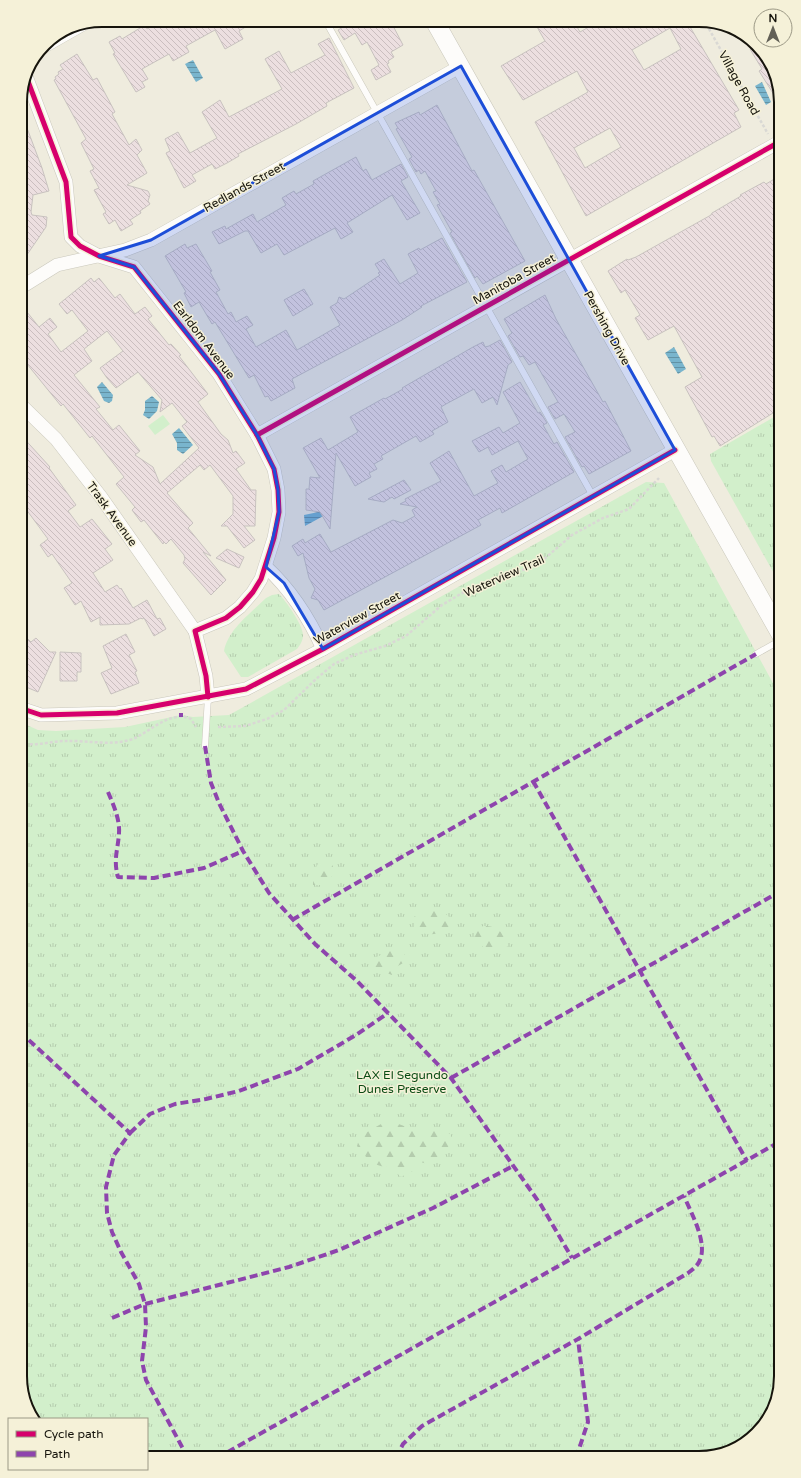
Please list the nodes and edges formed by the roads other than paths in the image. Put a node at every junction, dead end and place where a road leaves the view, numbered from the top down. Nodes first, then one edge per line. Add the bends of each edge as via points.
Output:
1 (330, 27) edge
2 (438, 27) edge
3 (461, 66) junction
4 (29, 85) edge
5 (378, 112) junction
6 (774, 145) edge
7 (99, 256) junction
8 (569, 260) junction
9 (27, 284) edge
10 (486, 306) junction
11 (27, 411) edge
12 (257, 435) junction
13 (675, 450) junction
14 (592, 496) junction
15 (266, 567) junction
16 (774, 623) edge
17 (195, 631) junction
18 (774, 644) edge
19 (322, 650) junction
20 (756, 654) dead end
21 (208, 697) junction
22 (27, 710) edge
23 (205, 746) dead end

1 - 5 lane
2 - 3 main road, Pershing Drive
3 - 5 street, Redlands Street
3 - 8 main road, Pershing Drive
4 - 7 street, Earldom Avenue via 66,182 71,237 80,246
5 - 7 street, Redlands Street via 151,240
5 - 10 lane
6 - 8 street, Manitoba Street
7 - 9 street, Redlands Street via 57,265
7 - 12 street, Earldom Avenue via 134,266 219,374
8 - 10 street, Manitoba Street
8 - 13 main road, Pershing Drive
10 - 12 street, Manitoba Street
10 - 14 lane
11 - 17 street, Trask Avenue via 56,440 101,497
12 - 15 street, Earldom Avenue via 274,469 278,490 279,512
13 - 14 street, Waterview Street
13 - 16 main road, Pershing Drive
14 - 19 street, Waterview Street
15 - 17 street, Earldom Avenue via 253,592 240,607 226,618
15 - 19 street via 284,583 316,634
17 - 21 street via 206,676
18 - 20 lane
19 - 21 street, Waterview Street via 246,689
21 - 22 street, Waterview Street via 117,713 54,716
21 - 23 lane

